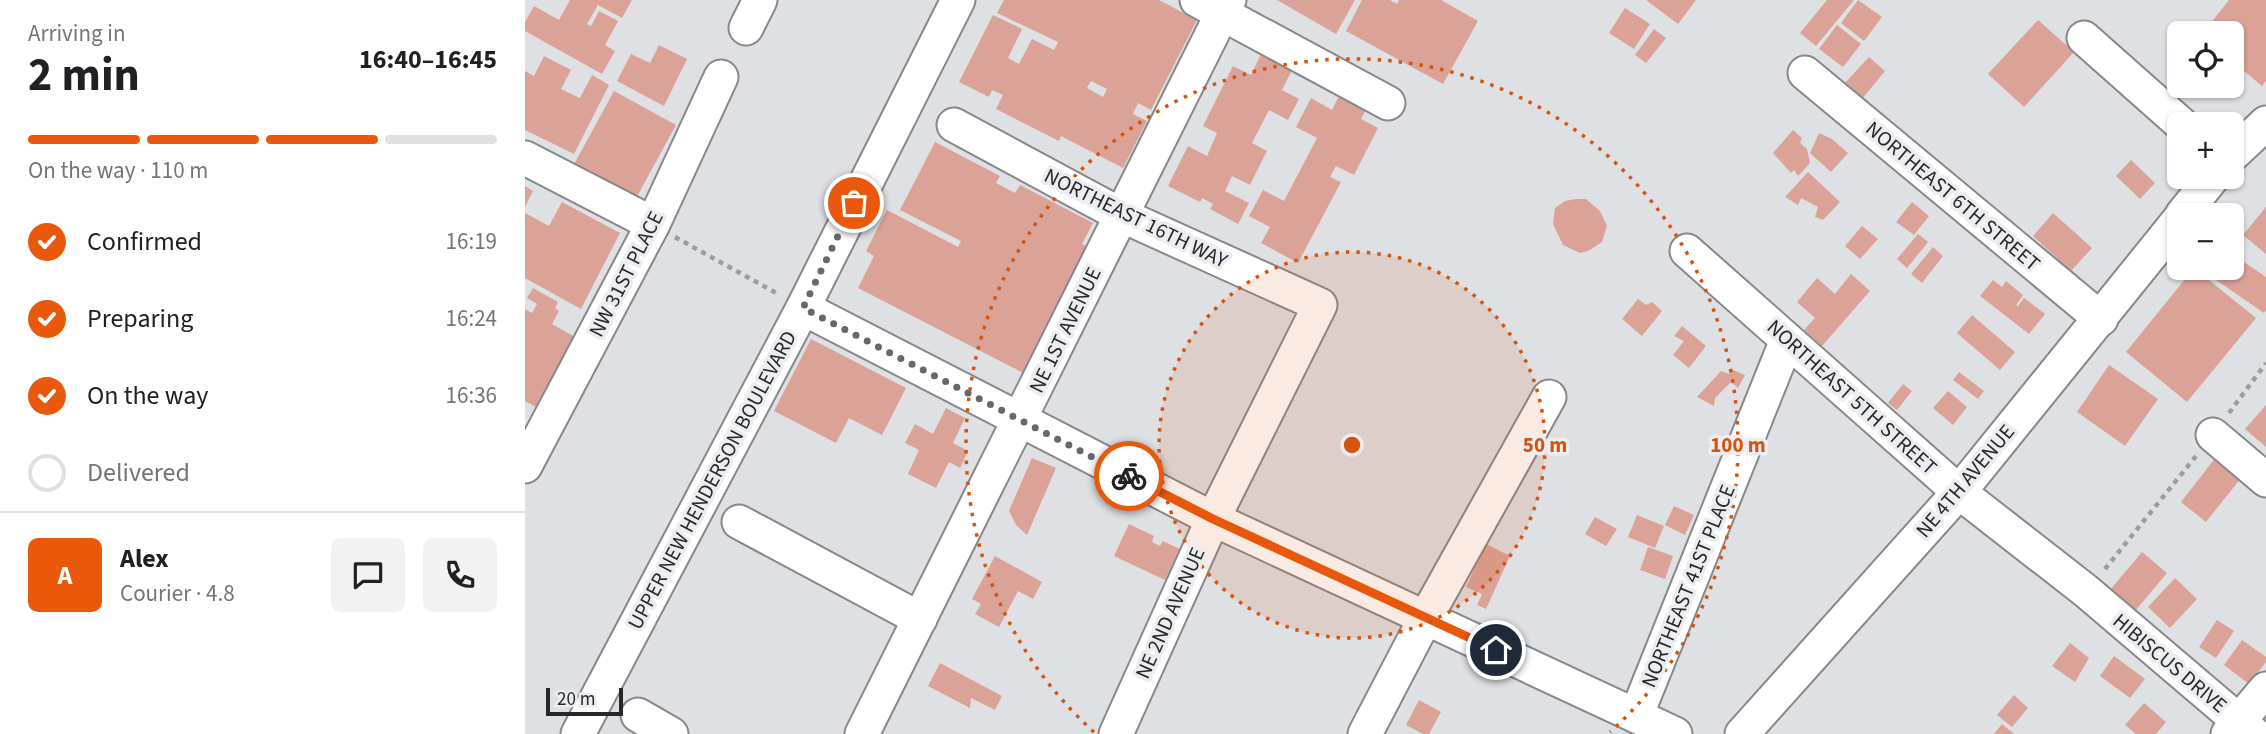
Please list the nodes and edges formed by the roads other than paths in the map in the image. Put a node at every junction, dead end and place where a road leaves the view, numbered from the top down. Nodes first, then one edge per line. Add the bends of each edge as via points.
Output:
1 (958, 0) edge
2 (1216, 5) edge
3 (2084, 38) dead end
4 (1805, 73) dead end
5 (721, 77) dead end
6 (1388, 103) dead end
7 (2167, 112) edge
8 (2266, 123) edge
9 (954, 125) dead end
10 (2244, 144) edge
11 (525, 158) edge
12 (2203, 189) edge
13 (2192, 203) edge
14 (1121, 215) junction
15 (653, 224) junction
16 (2167, 235) edge
17 (1686, 251) dead end
18 (1320, 305) joint
19 (803, 308) junction
20 (2101, 319) junction
21 (1787, 340) junction
22 (1549, 397) dead end
23 (1022, 421) junction
24 (2213, 435) road end
25 (525, 466) edge
26 (2266, 480) edge
27 (1959, 492) junction
28 (1213, 519) junction
29 (739, 522) dead end
30 (2086, 592) joint
31 (1426, 617) junction
32 (920, 619) junction
33 (2266, 689) edge
34 (638, 715) dead end
35 (1636, 716) junction
36 (2240, 730) edge
37 (578, 734) edge
38 (671, 734) edge
39 (862, 734) edge
40 (1116, 734) edge
41 (1364, 734) edge
42 (1675, 734) edge
43 (1742, 734) edge

1 - 19 street, UPPER NEW HENDERSON BOULEVARD
2 - 6 street
2 - 14 street, NE 1ST AVENUE
3 - 7 street
4 - 20 street, NORTHEAST 6TH STREET
5 - 15 street, NW 31ST PLACE
8 - 10 street
9 - 14 street, NORTHEAST 16TH WAY
11 - 15 street
12 - 13 street
14 - 18 street, NORTHEAST 16TH WAY
14 - 23 street, NE 1ST AVENUE
15 - 25 street, NW 31ST PLACE
16 - 20 street, NE 4TH AVENUE
17 - 21 street, NORTHEAST 5TH STREET
18 - 28 street, NE 2ND AVENUE
19 - 23 street
19 - 37 street, UPPER NEW HENDERSON BOULEVARD
20 - 27 street, NE 4TH AVENUE
21 - 27 street, NORTHEAST 5TH STREET
21 - 35 street, NORTHEAST 41ST PLACE
22 - 31 street
23 - 28 street
23 - 32 street, NE 1ST AVENUE
24 - 26 street
27 - 30 street, NORTHEAST 5TH STREET
27 - 43 street, NE 4TH AVENUE
28 - 31 street
28 - 40 street, NE 2ND AVENUE
29 - 32 street
30 - 36 street, HIBISCUS DRIVE
31 - 35 street
31 - 41 street
32 - 39 street, NE 1ST AVENUE
33 - 36 street
34 - 38 street
35 - 42 street

